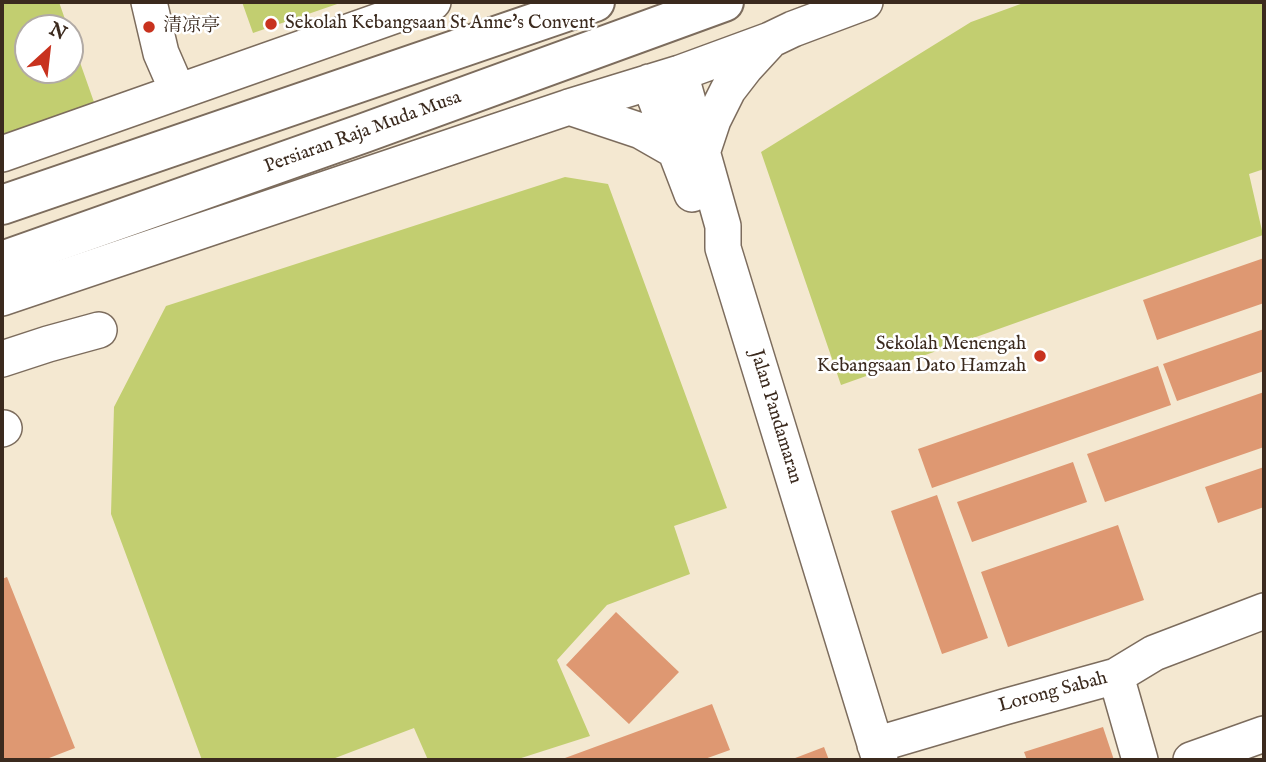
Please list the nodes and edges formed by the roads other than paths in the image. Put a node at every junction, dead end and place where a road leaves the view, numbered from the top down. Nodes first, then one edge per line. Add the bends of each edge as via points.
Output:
1 (149, 2) edge
2 (433, 2) edge
3 (595, 2) edge
4 (723, 2) edge
5 (865, 2) edge
6 (770, 40) junction
7 (664, 77) junction
8 (178, 92) junction
9 (569, 107) junction
10 (689, 152) junction
11 (2, 155) edge
12 (2, 205) edge
13 (2, 261) edge
14 (2, 298) edge
15 (99, 330) dead end
16 (2, 359) edge
17 (1264, 611) edge
18 (1116, 676) junction
19 (1264, 734) edge
20 (878, 753) edge
21 (1140, 760) edge
22 (1191, 760) edge

1 - 8 street via 161,53
2 - 8 street
3 - 12 main road
4 - 13 main road, Persiaran Raja Muda Musa
5 - 6 street
6 - 7 street
6 - 10 street via 728,90
7 - 9 street
7 - 10 street, Jalan Pandamaran
8 - 11 street
9 - 10 street
9 - 14 street
10 - 20 street, Jalan Pandamaran via 723,226 723,248
15 - 16 street
17 - 18 street, Lorong Sabah via 1154,653
18 - 20 street, Lorong Sabah via 1004,707
18 - 21 street
19 - 22 street

